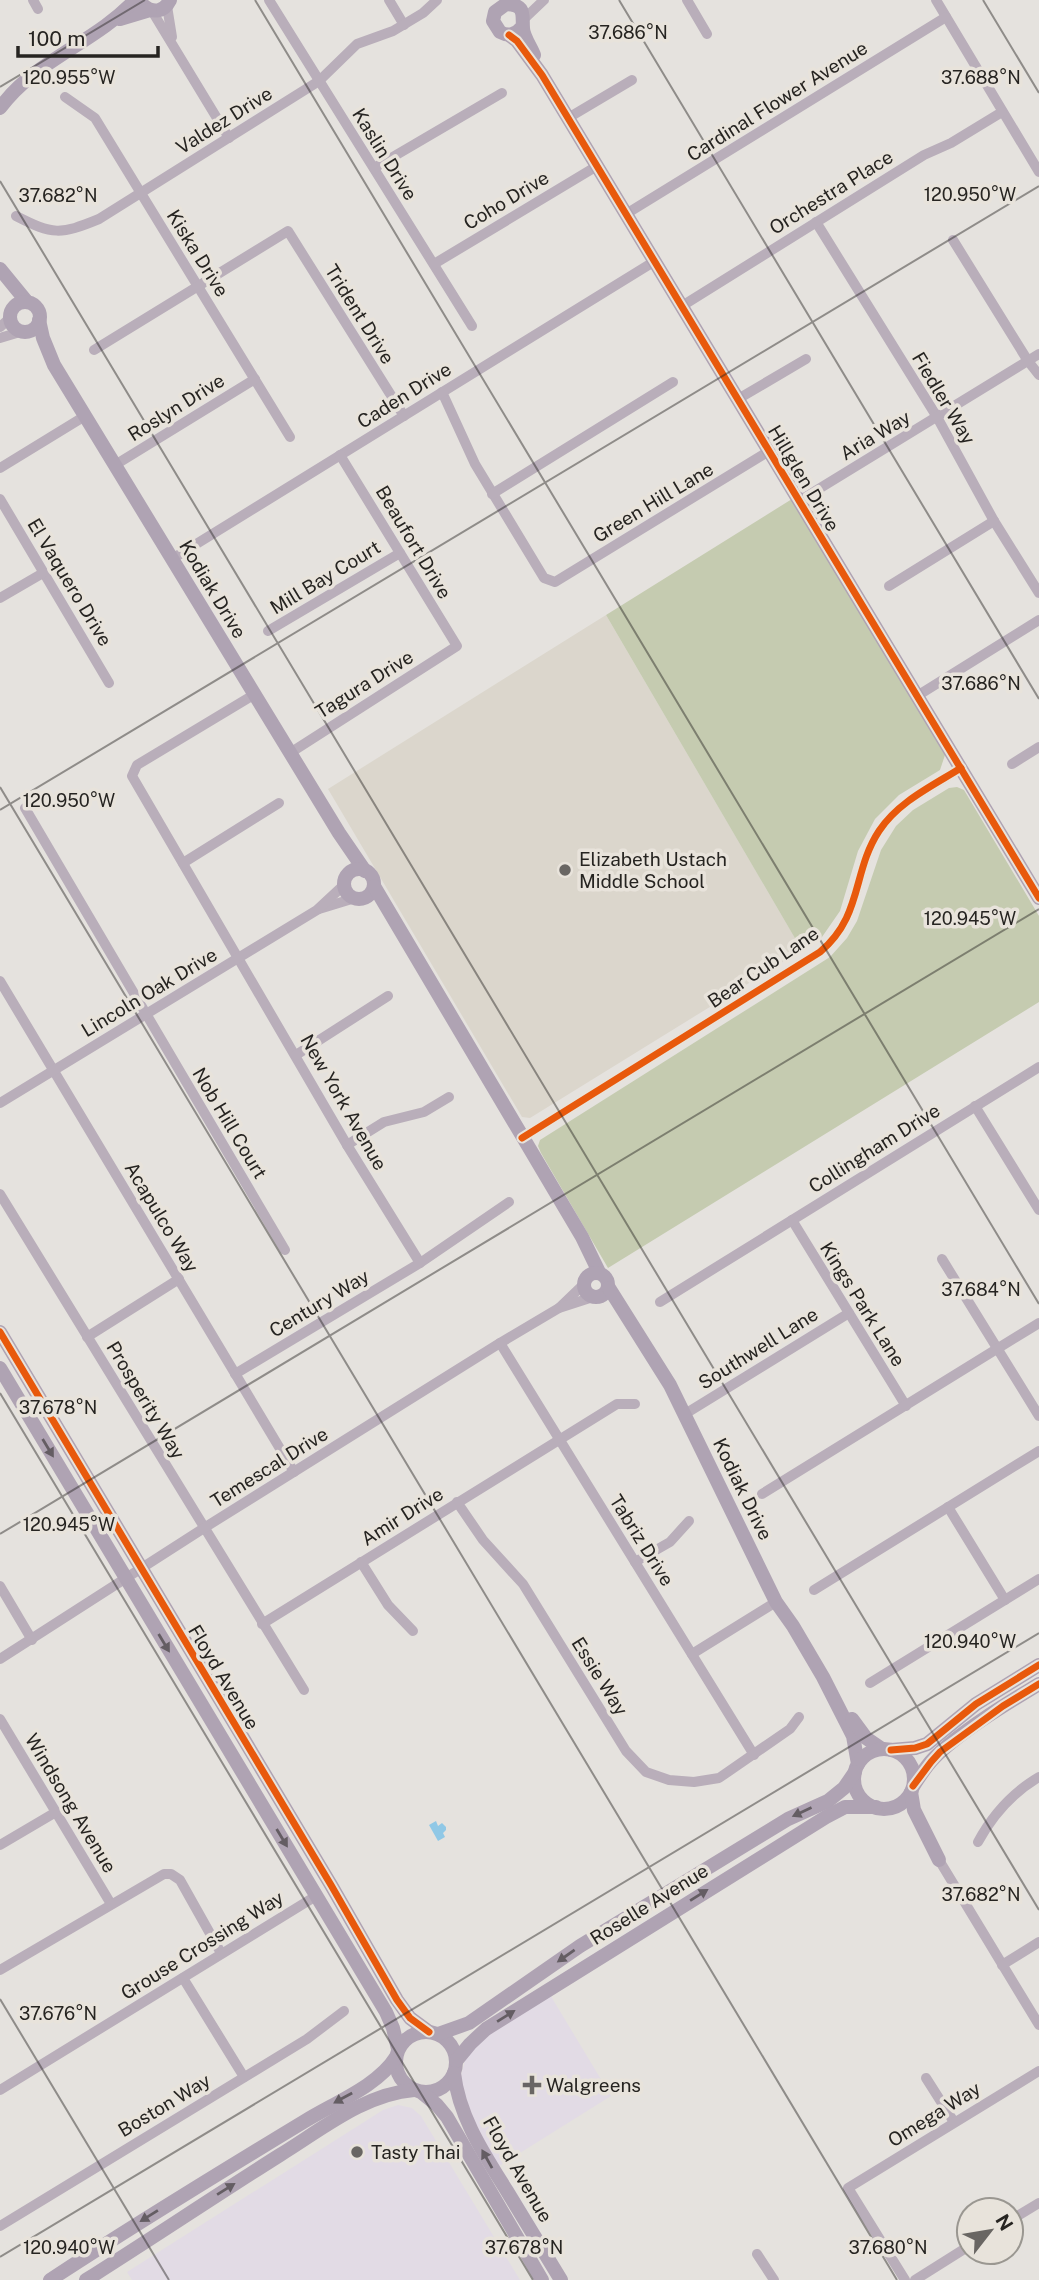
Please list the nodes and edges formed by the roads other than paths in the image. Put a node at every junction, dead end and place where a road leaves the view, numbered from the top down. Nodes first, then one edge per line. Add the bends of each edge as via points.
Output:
1 (135, 0) edge
2 (269, 0) edge
3 (389, 0) edge
4 (437, 0) edge
5 (530, 0) edge
6 (544, 0) edge
7 (687, 0) edge
8 (936, 0) edge
9 (169, 3) edge
10 (511, 3) edge
11 (493, 6) edge
12 (148, 7) edge
13 (946, 17) junction
14 (112, 22) junction
15 (523, 23) junction
16 (404, 25) junction
17 (707, 34) dead end
18 (509, 35) junction
19 (173, 43) junction
20 (542, 75) junction
21 (632, 80) dead end
22 (319, 81) junction
23 (502, 93) dead end
24 (65, 97) dead end
25 (0, 108) edge
26 (1002, 111) junction
27 (568, 118) junction
28 (229, 138) junction
29 (597, 166) junction
30 (374, 168) junction
31 (1039, 172) edge
32 (141, 193) junction
33 (626, 214) junction
34 (16, 216) dead end
35 (816, 222) junction
36 (953, 240) dead end
37 (654, 261) junction
38 (433, 264) junction
39 (0, 269) edge
40 (0, 281) edge
41 (199, 288) junction
42 (27, 302) junction
43 (682, 306) junction
44 (7, 318) edge
45 (39, 320) junction
46 (472, 326) dead end
47 (22, 332) junction
48 (0, 338) edge
49 (94, 351) dead end
50 (1039, 354) edge
51 (806, 359) dead end
52 (1028, 361) junction
53 (54, 365) junction
54 (1039, 375) edge
55 (255, 379) junction
56 (673, 382) dead end
57 (442, 392) junction
58 (738, 399) junction
59 (85, 416) junction
60 (404, 416) junction
61 (937, 417) junction
62 (290, 437) dead end
63 (769, 451) junction
64 (340, 455) junction
65 (115, 465) junction
66 (0, 468) edge
67 (492, 494) junction
68 (0, 499) edge
69 (799, 501) junction
70 (994, 521) junction
71 (400, 553) junction
72 (172, 559) junction
73 (43, 573) junction
74 (889, 586) dead end
75 (1039, 593) edge
76 (0, 598) edge
77 (1039, 620) edge
78 (268, 631) dead end
79 (457, 646) joint
80 (109, 683) dead end
81 (254, 694) junction
82 (917, 696) junction
83 (1039, 747) edge
84 (290, 752) junction
85 (1012, 764) dead end
86 (961, 768) junction
87 (279, 803) dead end
88 (25, 808) dead end
89 (339, 833) junction
90 (183, 863) junction
91 (365, 870) junction
92 (346, 880) junction
93 (374, 886) junction
94 (358, 898) junction
95 (1039, 898) edge
96 (317, 910) junction
97 (396, 926) junction
98 (239, 957) junction
99 (0, 981) edge
100 (388, 996) dead end
101 (145, 1015) junction
102 (296, 1055) junction
103 (1039, 1067) edge
104 (54, 1070) junction
105 (449, 1097) dead end
106 (0, 1103) edge
107 (975, 1107) junction
108 (522, 1138) junction
109 (347, 1145) junction
110 (0, 1194) edge
111 (1036, 1197) edge
112 (509, 1202) dead end
113 (1039, 1210) edge
114 (792, 1220) junction
115 (574, 1226) junction
116 (285, 1250) dead end
117 (942, 1259) dead end
118 (420, 1263) junction
119 (598, 1272) junction
120 (178, 1279) junction
121 (584, 1282) junction
122 (609, 1287) junction
123 (595, 1297) junction
124 (660, 1302) dead end
125 (559, 1308) junction
126 (849, 1313) junction
127 (626, 1318) junction
128 (1039, 1323) edge
129 (0, 1332) edge
130 (87, 1337) junction
131 (500, 1343) junction
132 (998, 1349) junction
133 (0, 1368) edge
134 (235, 1374) junction
135 (635, 1404) dead end
136 (906, 1406) junction
137 (685, 1414) junction
138 (1039, 1416) edge
139 (559, 1438) junction
140 (1039, 1451) edge
141 (294, 1472) junction
142 (762, 1494) dead end
143 (457, 1502) junction
144 (948, 1507) junction
145 (689, 1521) dead end
146 (204, 1528) junction
147 (361, 1562) junction
148 (635, 1562) junction
149 (141, 1568) junction
150 (125, 1578) junction
151 (1039, 1579) edge
152 (0, 1586) edge
153 (814, 1590) dead end
154 (1005, 1600) junction
155 (776, 1602) junction
156 (262, 1624) junction
157 (413, 1631) dead end
158 (32, 1640) junction
159 (692, 1654) junction
160 (0, 1660) edge
161 (1039, 1665) edge
162 (823, 1677) junction
163 (870, 1683) dead end
164 (1039, 1684) edge
165 (303, 1690) dead end
166 (799, 1717) dead end
167 (0, 1719) edge
168 (886, 1749) junction
169 (754, 1755) junction
170 (857, 1768) junction
171 (1039, 1777) edge
172 (912, 1789) junction
173 (882, 1808) junction
174 (56, 1812) junction
175 (978, 1842) dead end
176 (0, 1845) edge
177 (939, 1860) junction
178 (316, 1896) junction
179 (111, 1904) junction
180 (1039, 1942) edge
181 (221, 1953) junction
182 (1002, 1965) junction
183 (0, 1970) edge
184 (183, 1978) junction
185 (344, 2011) dead end
186 (1039, 2025) edge
187 (434, 2033) junction
188 (397, 2053) junction
189 (455, 2067) junction
190 (1039, 2071) edge
191 (244, 2077) junction
192 (926, 2078) dead end
193 (0, 2090) edge
194 (417, 2091) junction
195 (954, 2122) junction
196 (483, 2180) junction
197 (0, 2226) edge
198 (529, 2228) junction
199 (757, 2253) dead end
200 (955, 2255) edge
201 (50, 2280) edge
202 (86, 2280) edge
203 (542, 2280) edge
204 (561, 2280) edge
205 (774, 2280) edge
206 (905, 2280) edge
207 (915, 2280) edge

1 - 14 street
2 - 22 street, Kaslin Drive
3 - 16 street
4 - 16 street, Valdez Drive
5 - 10 street
6 - 15 street
7 - 17 street
8 - 13 street
9 - 12 street via 160,10
9 - 19 street
10 - 11 street, Hillglen Drive
10 - 15 street, Hillglen Drive via 521,10
11 - 18 street, Hillglen Drive via 497,29
12 - 14 street
12 - 19 street
13 - 26 street
13 - 33 street, Cardinal Flower Avenue
14 - 25 street via 38,70
15 - 18 street
15 - 20 street, Hillglen Drive
16 - 22 street, Valdez Drive via 357,44
18 - 20 street, Hillglen Drive
19 - 28 street
20 - 27 street, Hillglen Drive
21 - 27 street
22 - 28 street, Valdez Drive
22 - 30 street, Kaslin Drive
23 - 30 street
24 - 32 street, Kiska Drive via 95,118
26 - 31 street
26 - 35 street, Orchestra Place
27 - 29 street, Hillglen Drive
28 - 32 street, Valdez Drive
29 - 33 street, Hillglen Drive
29 - 38 street, Coho Drive
30 - 38 street, Kaslin Drive
32 - 34 street, Valdez Drive via 74,229 46,231
32 - 41 street, Kiska Drive
33 - 37 street, Hillglen Drive
35 - 43 street, Orchestra Place
35 - 61 street, Fiedler Way
36 - 52 street
37 - 43 street, Hillglen Drive
37 - 57 street, Caden Drive
38 - 46 street, Kaslin Drive
39 - 42 street
40 - 44 street
41 - 49 street
41 - 55 street, Kiska Drive
41 - 60 street, Trident Drive via 288,231
42 - 44 street via 18,304
42 - 45 street via 38,310
43 - 58 street, Hillglen Drive
44 - 47 street
45 - 47 street via 34,329
45 - 53 street, Kodiak Drive
47 - 48 street
47 - 53 street, Kodiak Drive
50 - 52 street, Aria Way
51 - 58 street
52 - 54 street
52 - 61 street, Aria Way
53 - 59 street, Kodiak Drive
55 - 62 street, Kiska Drive
55 - 65 street, Roslyn Drive
56 - 67 street
57 - 60 street, Caden Drive
57 - 67 street
58 - 63 street, Hillglen Drive
59 - 65 street, Kodiak Drive
59 - 66 street
60 - 64 street, Caden Drive
61 - 69 street, Aria Way
61 - 70 street, Fiedler Way
63 - 67 street, Green Hill Lane via 555,582 544,578
63 - 69 street, Hillglen Drive
64 - 71 street, Beaufort Drive
64 - 72 street, Caden Drive
65 - 72 street, Kodiak Drive
68 - 73 street, El Vaquero Drive
69 - 82 street, Hillglen Drive
70 - 74 street
70 - 75 street, Fiedler Way
71 - 78 street, Mill Bay Court
71 - 79 street, Beaufort Drive
72 - 81 street, Kodiak Drive
73 - 76 street
73 - 80 street, El Vaquero Drive
77 - 82 street
79 - 84 street, Tagura Drive
81 - 84 street, Kodiak Drive
81 - 90 street, New York Avenue via 137,765 132,776
82 - 86 street, Hillglen Drive
83 - 85 street
84 - 89 street, Kodiak Drive
86 - 95 street, Hillglen Drive
86 - 108 street, Bear Cub Lane via 900,808 879,831 847,919 825,947
87 - 90 street
88 - 101 street, Nob Hill Court
89 - 91 street, Kodiak Drive
89 - 92 street, Kodiak Drive
90 - 98 street, New York Avenue
91 - 92 street via 357,869
91 - 93 street
92 - 94 street via 347,892
92 - 96 street, Lincoln Oak Drive
93 - 94 street via 369,895
93 - 97 street
94 - 96 street, Lincoln Oak Drive
94 - 97 street
96 - 98 street, Lincoln Oak Drive
97 - 108 street
98 - 101 street, Lincoln Oak Drive
98 - 102 street, New York Avenue
99 - 104 street, Acapulco Way
100 - 102 street
101 - 104 street, Lincoln Oak Drive
101 - 116 street, Nob Hill Court
102 - 109 street, New York Avenue
103 - 107 street, Collingham Drive
104 - 106 street, Lincoln Oak Drive
104 - 120 street, Acapulco Way
105 - 109 street via 424,1112 384,1122
107 - 111 street
107 - 114 street, Collingham Drive
108 - 115 street
109 - 118 street, New York Avenue
110 - 130 street, Prosperity Way
111 - 113 street
112 - 118 street, Century Way
114 - 124 street, Collingham Drive
114 - 126 street, Kings Park Lane
115 - 119 street
115 - 121 street
117 - 132 street
118 - 134 street, Century Way
119 - 121 street
119 - 122 street via 606,1276
120 - 130 street
120 - 134 street, Acapulco Way
121 - 123 street via 586,1292
121 - 125 street, Temescal Drive
122 - 123 street
122 - 127 street, Kodiak Drive
123 - 125 street, Temescal Drive
123 - 127 street, Kodiak Drive
125 - 131 street, Temescal Drive
126 - 136 street, Kings Park Lane
126 - 137 street, Southwell Lane
127 - 137 street, Kodiak Drive
128 - 132 street
129 - 149 street, Floyd Avenue
130 - 146 street, Prosperity Way
131 - 139 street, Tabriz Drive
131 - 141 street, Temescal Drive
132 - 136 street
132 - 138 street
133 -> 150 street, Floyd Avenue
134 - 141 street, Acapulco Way
135 - 139 street, Amir Drive via 617,1404
136 - 142 street
137 - 155 street, Kodiak Drive
139 - 143 street, Amir Drive
139 - 148 street, Tabriz Drive
140 - 144 street
141 - 146 street, Temescal Drive
143 - 147 street, Amir Drive
143 - 169 street, Essie Way via 483,1540 523,1584 626,1751 646,1772 694,1782 719,1778
144 - 153 street
144 - 154 street
145 - 148 street via 670,1542
146 - 149 street, Temescal Drive
146 - 156 street, Prosperity Way
147 - 156 street, Amir Drive
147 - 157 street via 388,1605
148 - 159 street, Tabriz Drive
149 - 150 street, Temescal Drive
149 - 187 street, Floyd Avenue via 397,2000 410,2018
150 - 158 street, Temescal Drive
150 -> 178 street, Floyd Avenue
151 - 154 street
152 - 158 street
154 - 163 street
155 - 159 street
155 - 162 street, Kodiak Drive
156 - 165 street, Prosperity Way
158 - 160 street, Temescal Drive
159 - 169 street, Tabriz Drive
161 - 168 street via 976,1704 927,1744
162 - 168 street, Kodiak Drive via 866,1738
162 - 170 street, Kodiak Drive via 855,1741
164 - 172 street via 939,1754
166 - 169 street, Essie Way
167 - 174 street, Windsong Avenue
168 - 170 street via 870,1753
168 - 172 street via 909,1762 914,1775
170 - 173 street via 859,1794 867,1803
170 -> 187 street, Roselle Avenue via 845,1788 828,1801 788,1819 580,1946 469,2023
171 - 175 street via 1001,1807
172 - 173 street via 901,1804
172 - 177 street via 914,1810
173 - 177 street via 906,1818
189 -> 173 street, Roselle Avenue via 486,2029 836,1810
174 - 176 street
174 - 179 street, Windsong Avenue
177 - 182 street
178 - 181 street, Grouse Crossing Way
178 - 188 street, Floyd Avenue via 386,2011
179 - 181 street via 160,1875 171,1874 180,1880
179 - 183 street
180 - 182 street
181 - 184 street, Grouse Crossing Way
182 - 186 street
184 - 191 street
184 - 193 street, Grouse Crossing Way
185 - 191 street, Boston Way
187 - 188 street via 409,2036
187 - 189 street via 451,2045
188 - 194 street via 399,2077
188 -> 201 street via 387,2071 368,2085
189 - 194 street via 450,2081 439,2089
198 -> 189 street, Floyd Avenue via 462,2111
190 - 195 street, Omega Way
191 - 197 street, Boston Way
192 - 195 street
194 - 196 street, Floyd Avenue via 438,2105
202 -> 194 street via 351,2112 384,2095
195 - 206 street, Omega Way via 848,2188
196 - 198 street via 492,2184 521,2233
196 - 203 street, Floyd Avenue
198 - 204 street, Floyd Avenue
199 - 205 street
200 - 207 street

